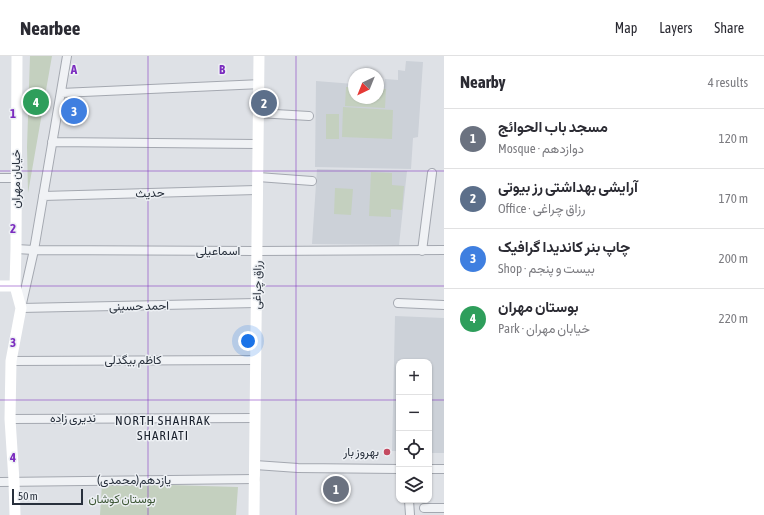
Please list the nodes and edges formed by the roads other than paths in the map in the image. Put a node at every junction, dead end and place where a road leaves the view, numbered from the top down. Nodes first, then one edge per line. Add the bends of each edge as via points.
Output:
1 (17, 56) edge
2 (68, 56) edge
3 (259, 56) edge
4 (259, 84) junction
5 (61, 93) junction
6 (258, 113) junction
7 (309, 116) dead end
8 (52, 142) junction
9 (258, 144) junction
10 (432, 173) dead end
11 (0, 178) edge
12 (16, 178) junction
13 (258, 178) junction
14 (312, 181) dead end
15 (258, 190) junction
16 (43, 196) junction
17 (16, 249) junction
18 (34, 250) junction
19 (444, 250) edge
20 (257, 251) junction
21 (422, 251) junction
22 (0, 286) edge
23 (15, 286) junction
24 (256, 303) junction
25 (398, 303) dead end
26 (444, 305) edge
27 (21, 308) junction
28 (256, 360) junction
29 (11, 361) junction
30 (10, 418) junction
31 (255, 418) junction
32 (255, 465) junction
33 (396, 469) edge
34 (432, 469) edge
35 (444, 469) edge
36 (255, 480) junction
37 (14, 481) junction
38 (0, 482) edge
39 (410, 503) edge
40 (424, 508) dead end
41 (444, 508) edge
42 (14, 515) edge
43 (254, 515) edge
44 (410, 515) edge

1 - 12 street, خیابان مهران
2 - 5 street
3 - 4 street, رزاق چراغی
4 - 5 street
4 - 6 street, رزاق چراغی
5 - 8 street
6 - 7 street
6 - 9 street, رزاق چراغی
8 - 9 street
8 - 16 street
9 - 13 street, رزاق چراغی
10 - 21 street
11 - 12 street
12 - 17 street, خیابان مهران
13 - 14 street
13 - 15 street, رزاق چراغی
15 - 16 street, حدیث
15 - 20 street, رزاق چراغی
16 - 18 street
17 - 18 street, اسماعیلی
17 - 23 street, خیابان مهران
18 - 20 street, اسماعیلی
18 - 27 street
19 - 21 street, اسماعیلی
20 - 21 street, اسماعیلی
20 - 24 street, رزاق چراغی
22 - 23 street
23 - 27 street, خیابان مهران
24 - 27 street, احمد حسینی
24 - 28 street, رزاق چراغی
25 - 26 street
27 - 29 street, خیابان مهران
28 - 29 street, کاظم بیگدلی
28 - 31 street, رزاق چراغی
29 - 30 street, خیابان مهران
30 - 31 street, ندیری زاده
30 - 37 street, خیابان مهران
31 - 32 street, رزاق چراغی
32 - 33 street
32 - 36 street, رزاق چراغی
34 - 35 street
36 - 37 street, یازدهم(محمدی)
36 - 43 street, رزاق چراغی
37 - 38 street, یازدهم(محمدی)
37 - 42 street, خیابان مهران
39 - 44 street
40 - 41 street

